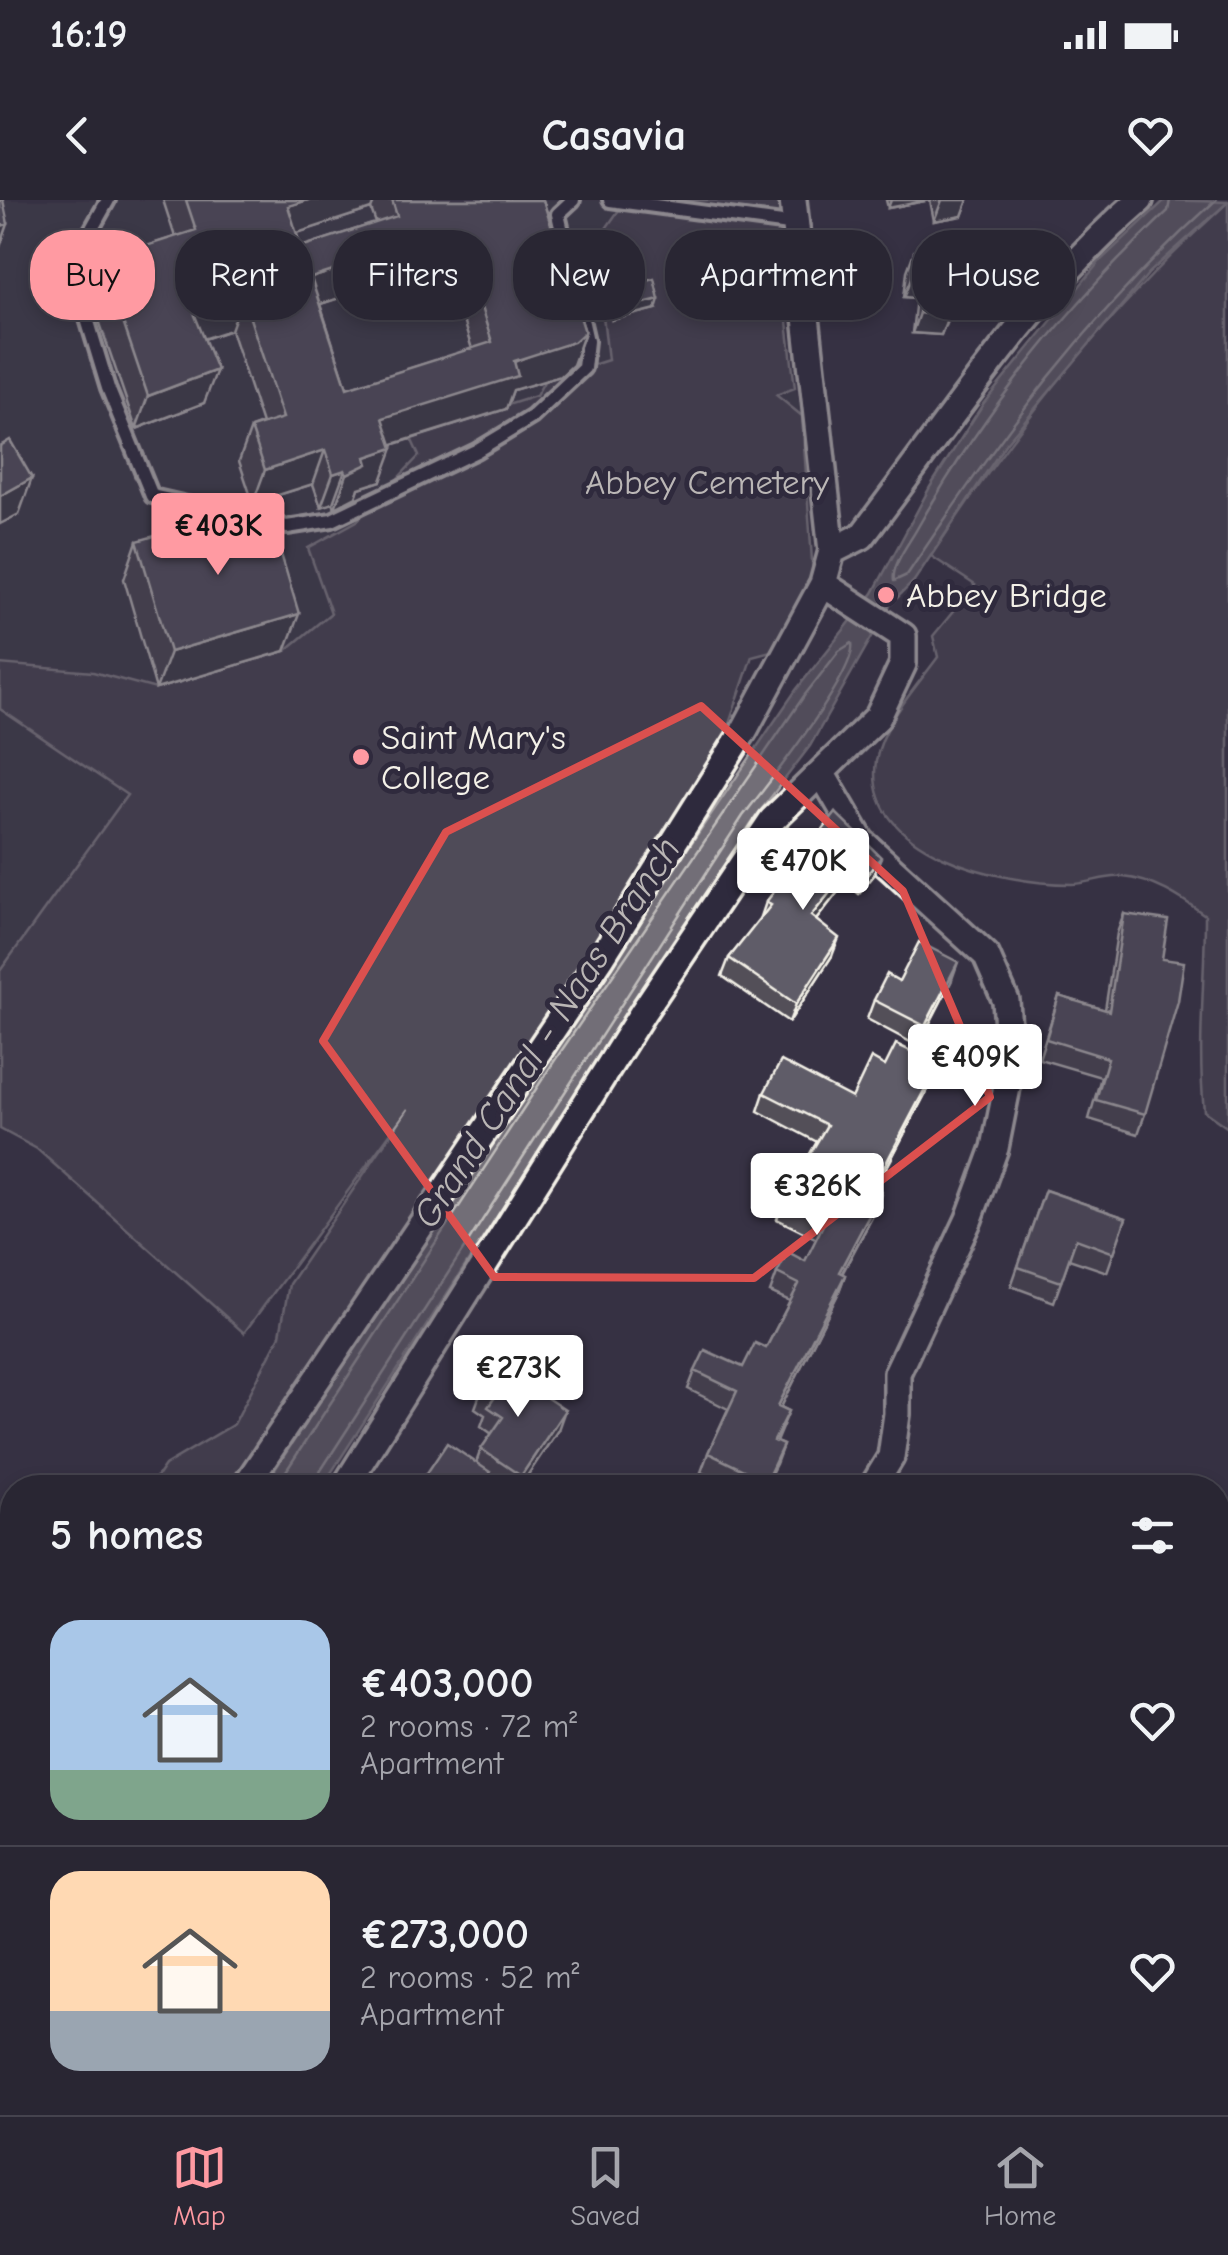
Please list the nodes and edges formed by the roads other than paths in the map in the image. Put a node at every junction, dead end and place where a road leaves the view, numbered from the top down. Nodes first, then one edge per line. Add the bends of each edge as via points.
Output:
1 (108, 200) edge
2 (573, 200) edge
3 (610, 200) edge
4 (1140, 200) edge
5 (795, 213) edge
6 (832, 551) junction
7 (833, 590) junction
8 (822, 774) junction
9 (253, 1475) edge
10 (352, 1475) edge
11 (880, 1475) edge

1 - 2 lane via 71,266 108,388 152,496 286,527 332,520 476,451 532,417 584,368 587,341 558,214
3 - 5 lane
4 - 6 street via 1026,314 862,536
5 - 6 street
6 - 7 street
7 - 8 street via 902,636 903,664 878,717
7 - 9 street via 777,656 745,729 601,958
8 - 10 street via 772,820 643,1012
8 - 11 street via 861,841 986,955 1006,1002 1011,1068 989,1166 897,1373 891,1458

